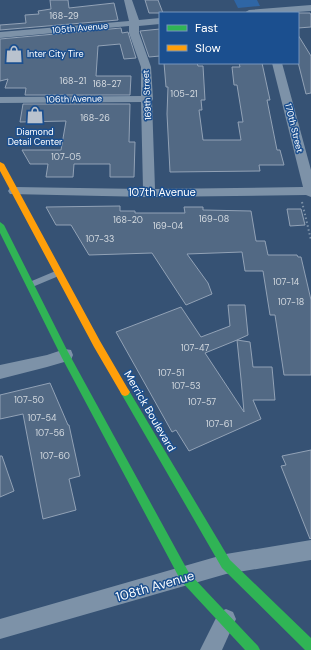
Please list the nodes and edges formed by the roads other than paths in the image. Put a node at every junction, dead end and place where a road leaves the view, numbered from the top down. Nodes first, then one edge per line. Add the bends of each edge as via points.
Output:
1 (128, 0) edge
2 (311, 8) edge
3 (262, 12) edge
4 (159, 21) edge
5 (133, 23) junction
6 (0, 35) edge
7 (277, 64) edge
8 (148, 99) junction
9 (0, 100) edge
10 (0, 164) edge
11 (14, 191) junction
12 (148, 193) junction
13 (308, 194) edge
14 (0, 225) edge
15 (58, 273) junction
16 (30, 285) junction
17 (65, 355) junction
18 (0, 372) edge
19 (311, 550) edge
20 (226, 564) junction
21 (185, 577) junction
22 (226, 620) junction
23 (0, 629) edge
24 (311, 647) edge
25 (211, 650) edge
26 (254, 650) edge

1 - 5 street, 169th Street via 134,18
2 - 3 street
4 - 5 street, 105th Avenue
5 - 6 street, 105th Avenue
5 - 8 street, 169th Street via 146,67
7 - 13 street, 170th Street
8 - 9 street, 106th Avenue
8 - 12 street, 169th Street
10 - 11 main road, Merrick Boulevard
11 - 12 street, 107th Avenue
11 - 15 main road, Merrick Boulevard
12 - 13 street, 107th Avenue
14 - 16 main road
15 - 16 lane
15 - 20 main road, Merrick Boulevard
16 - 17 main road
17 - 18 street
17 - 21 main road
19 - 20 street, 108th Avenue
20 - 21 street, 108th Avenue
20 - 24 main road, Merrick Boulevard
21 - 22 main road
21 - 23 street, 108th Avenue
22 - 25 street
22 - 26 main road

